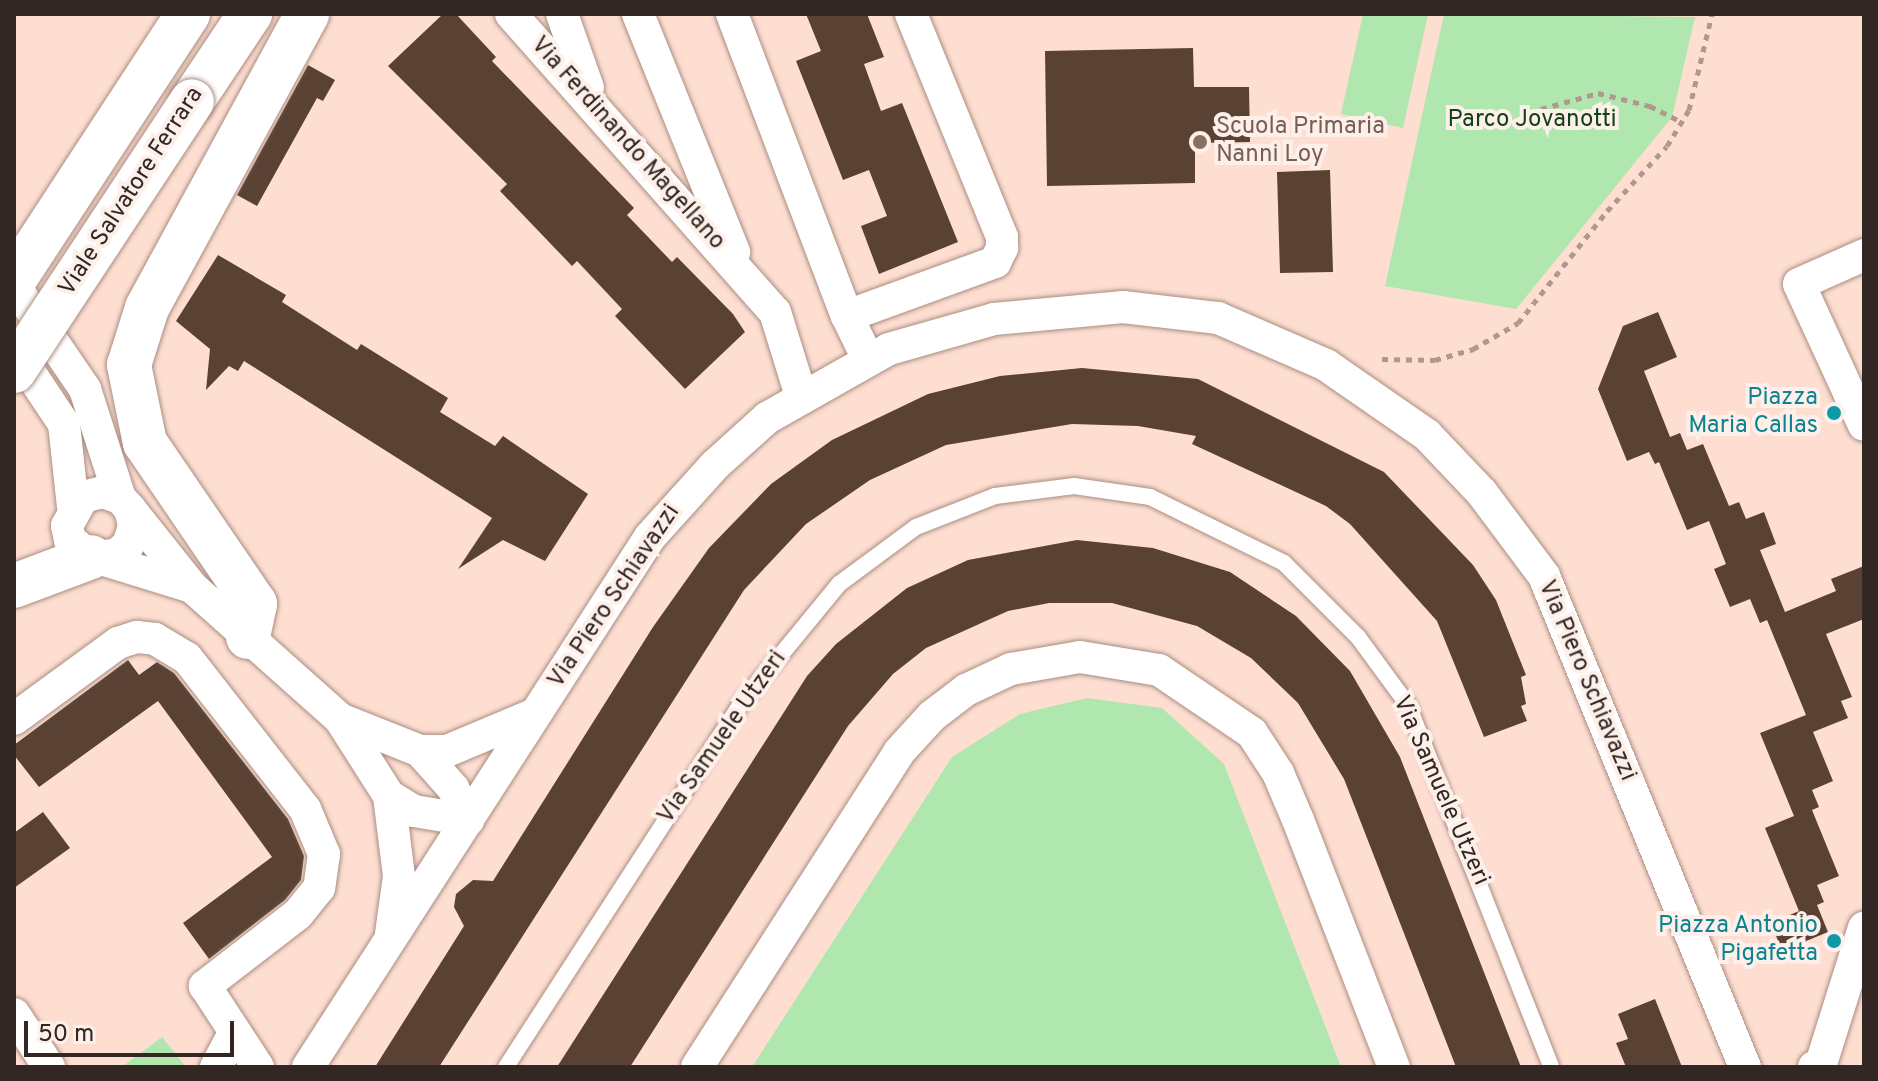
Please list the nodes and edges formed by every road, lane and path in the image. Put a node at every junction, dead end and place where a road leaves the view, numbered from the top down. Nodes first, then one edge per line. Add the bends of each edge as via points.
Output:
1 (188, 14) edge
2 (250, 14) edge
3 (307, 14) edge
4 (511, 14) edge
5 (562, 14) edge
6 (638, 14) edge
7 (732, 14) edge
8 (911, 14) edge
9 (1712, 14) edge
10 (591, 99) junction
11 (1541, 109) dead end
12 (1682, 122) junction
13 (1864, 255) edge
14 (744, 273) junction
15 (14, 282) edge
16 (847, 316) junction
17 (14, 349) edge
18 (868, 359) junction
19 (1382, 359) dead end
20 (14, 371) edge
21 (801, 396) junction
22 (1864, 425) edge
23 (125, 503) junction
24 (73, 507) junction
25 (96, 558) junction
26 (14, 586) edge
27 (192, 587) junction
28 (248, 637) junction
29 (537, 713) junction
30 (14, 719) edge
31 (340, 719) junction
32 (420, 751) junction
33 (389, 796) junction
34 (468, 820) junction
35 (1864, 928) edge
36 (389, 942) junction
37 (14, 1014) edge
38 (234, 1033) junction
39 (49, 1067) edge
40 (216, 1067) edge
41 (258, 1067) edge
42 (308, 1067) edge
43 (506, 1067) edge
44 (697, 1067) edge
45 (1394, 1067) edge
46 (1551, 1067) edge
47 (1745, 1067) edge
48 (1814, 1067) edge

1 - 15 highway, Viale Salvatore Ferrara
2 - 20 highway, Viale Salvatore Ferrara, bridge
3 - 28 highway via 147,308 129,365 145,443 255,604
4 - 10 street, Via Ferdinando Magellano
5 - 10 street
6 - 14 street, Via Ferdinando Magellano
7 - 16 street
8 - 16 street via 1002,248 995,262
9 - 12 path
10 - 14 street, Via Ferdinando Magellano via 682,209
11 - 12 path via 1598,93 1650,106
12 - 19 path via 1518,323 1473,349 1435,360
13 - 22 street via 1799,284
14 - 21 street, Via Ferdinando Magellano via 775,312
15 - 23 street via 85,389
16 - 18 street
17 - 24 street via 64,424
18 - 21 street, Via Piero Schiavazzi
18 - 47 street, Via Piero Schiavazzi via 994,319 1123,307 1218,318 1326,365 1427,435 1482,493 1544,576
21 - 29 street, Via Piero Schiavazzi via 767,418 682,498 650,537
23 - 24 street via 93,493
23 - 25 street via 134,526 128,545
23 - 27 street
24 - 25 street via 67,526 70,540
25 - 26 highway
25 - 27 street
27 - 28 street
28 - 31 street
29 - 32 street via 458,747
29 - 34 street, Via Piero Schiavazzi
30 - 38 street via 118,643 155,639 187,658 305,809 324,854 319,888 298,914 205,986
31 - 32 street
31 - 33 street
32 - 34 street via 453,788
33 - 34 street via 423,814
33 - 36 street via 399,876
34 - 36 street, Via Piero Schiavazzi
35 - 48 street via 1821,1064
36 - 42 street, Via Piero Schiavazzi
37 - 39 street
38 - 40 street
38 - 41 street
43 - 46 lane, Via Samuele Utzeri via 743,701 839,584 916,527 995,496 1074,486 1150,497 1284,563 1358,637 1408,705
44 - 45 street via 899,752 932,716 966,690 1011,669 1043,659 1080,657 1159,670 1252,733 1278,773 1298,820

